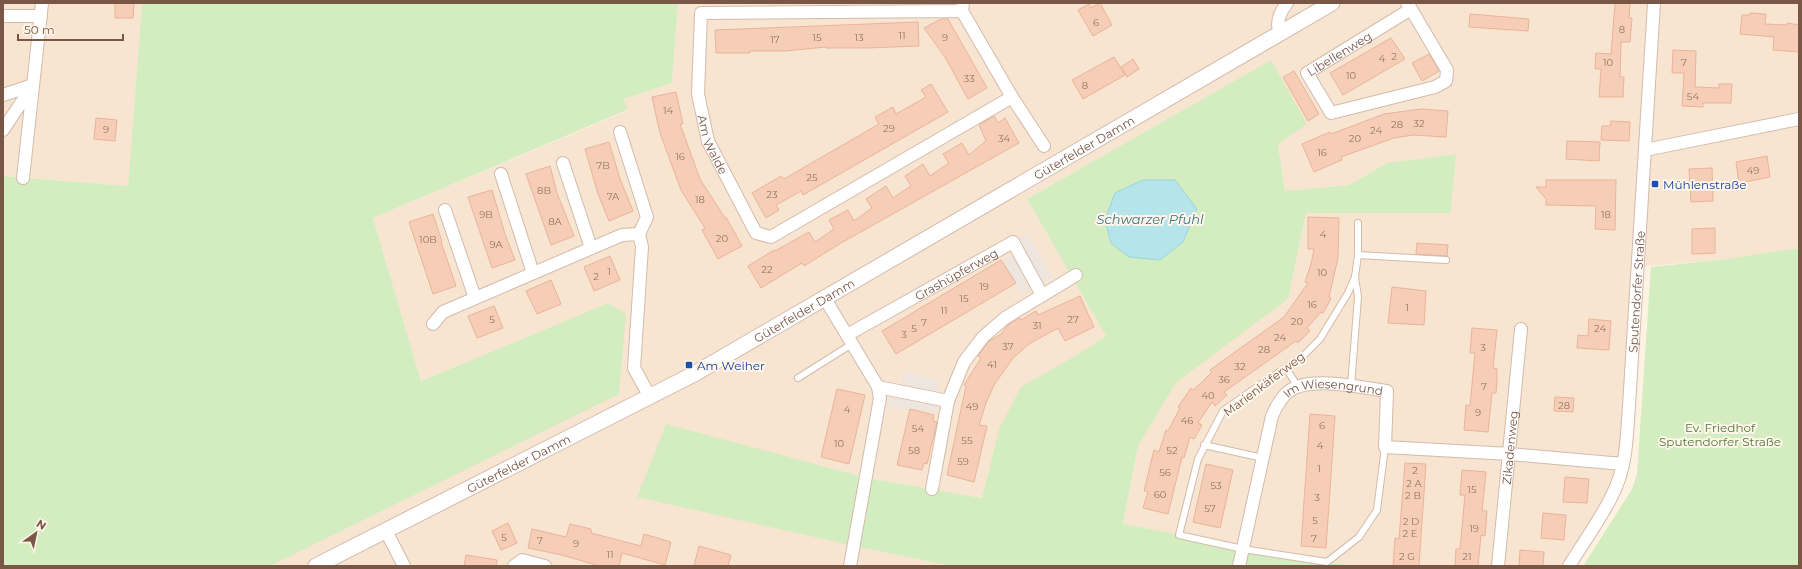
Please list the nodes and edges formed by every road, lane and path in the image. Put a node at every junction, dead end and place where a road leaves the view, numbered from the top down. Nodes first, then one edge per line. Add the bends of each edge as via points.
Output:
1 (42, 3) edge
2 (1286, 3) edge
3 (1332, 3) edge
4 (1654, 3) edge
5 (1409, 6) edge
6 (962, 7) edge
7 (3, 16) edge
8 (42, 16) junction
9 (1280, 33) junction
10 (32, 85) junction
11 (3, 95) edge
12 (1012, 97) junction
13 (1799, 120) edge
14 (3, 130) edge
15 (620, 132) dead end
16 (1044, 146) dead end
17 (1645, 150) junction
18 (563, 163) dead end
19 (501, 174) dead end
20 (23, 178) dead end
21 (445, 210) dead end
22 (1358, 223) dead end
23 (639, 234) junction
24 (591, 248) junction
25 (1358, 255) junction
26 (1446, 260) dead end
27 (533, 273) junction
28 (1076, 275) dead end
29 (1355, 277) junction
30 (1042, 295) junction
31 (824, 297) junction
32 (475, 298) junction
33 (433, 324) dead end
34 (1521, 329) dead end
35 (849, 340) junction
36 (1286, 368) junction
37 (798, 378) dead end
38 (1298, 386) junction
39 (1351, 386) junction
40 (878, 387) junction
41 (650, 397) junction
42 (948, 401) junction
43 (1204, 445) junction
44 (1385, 448) junction
45 (1510, 454) junction
46 (1263, 458) junction
47 (1623, 464) junction
48 (932, 489) dead end
49 (386, 531) junction
50 (1243, 548) junction
51 (316, 566) edge
52 (404, 566) edge
53 (514, 566) edge
54 (545, 566) edge
55 (850, 566) edge
56 (1239, 566) edge
57 (1498, 566) edge
58 (1569, 566) edge

1 - 8 street
2 - 9 street via 1277,27
3 - 9 street, Güterfelder Damm
4 - 17 street, Sputendorfer Straße
5 - 5 street, Libellenweg via 1447,70 1446,81 1435,87 1331,113 1307,73
6 - 12 street, Am Walde
6 - 12 street, Am Walde via 701,13 698,94 708,142 756,233 771,237
7 - 8 street
8 - 10 street
9 - 31 street, Güterfelder Damm
10 - 11 street
10 - 14 street
10 - 20 street
12 - 16 street, Am Walde
13 - 17 street
15 - 23 street via 647,217
17 - 47 street, Sputendorfer Straße
18 - 24 street
19 - 27 street
21 - 32 street
22 - 25 lane, Marienkäferweg
23 - 24 street via 622,235
23 - 41 street via 642,247 634,368
24 - 27 street
25 - 26 lane
25 - 29 lane, Marienkäferweg
27 - 32 street
28 - 30 street
29 - 36 lane, Marienkäferweg via 1320,339 1302,357
29 - 39 lane via 1358,298
30 - 35 street, Grashüpferweg via 1013,242
30 - 42 street via 1005,318 983,337 964,362
31 - 35 street
31 - 41 street, Güterfelder Damm
32 - 33 street via 443,312
34 - 45 street, Zikadenweg
35 - 37 lane
35 - 40 street
36 - 38 lane
36 - 43 lane, Marienkäferweg via 1223,411
38 - 39 street, Im Wiesengrund via 1311,383
38 - 46 street, Im Wiesengrund via 1289,391 1277,404
39 - 44 street, Im Wiesengrund via 1387,391
40 - 42 street
40 - 55 street via 880,398
41 - 49 street, Güterfelder Damm
42 - 48 street
43 - 46 lane
43 - 50 lane, Marienkäferweg via 1198,459 1179,535
44 - 45 street
44 - 50 lane via 1377,510 1359,537 1327,562
45 - 47 street
45 - 57 street, Zikadenweg
46 - 50 street, Im Wiesengrund
47 - 58 street, Sputendorfer Straße via 1613,494
49 - 51 street, Güterfelder Damm
49 - 52 street
50 - 56 street, Im Wiesengrund
53 - 54 street via 522,560

